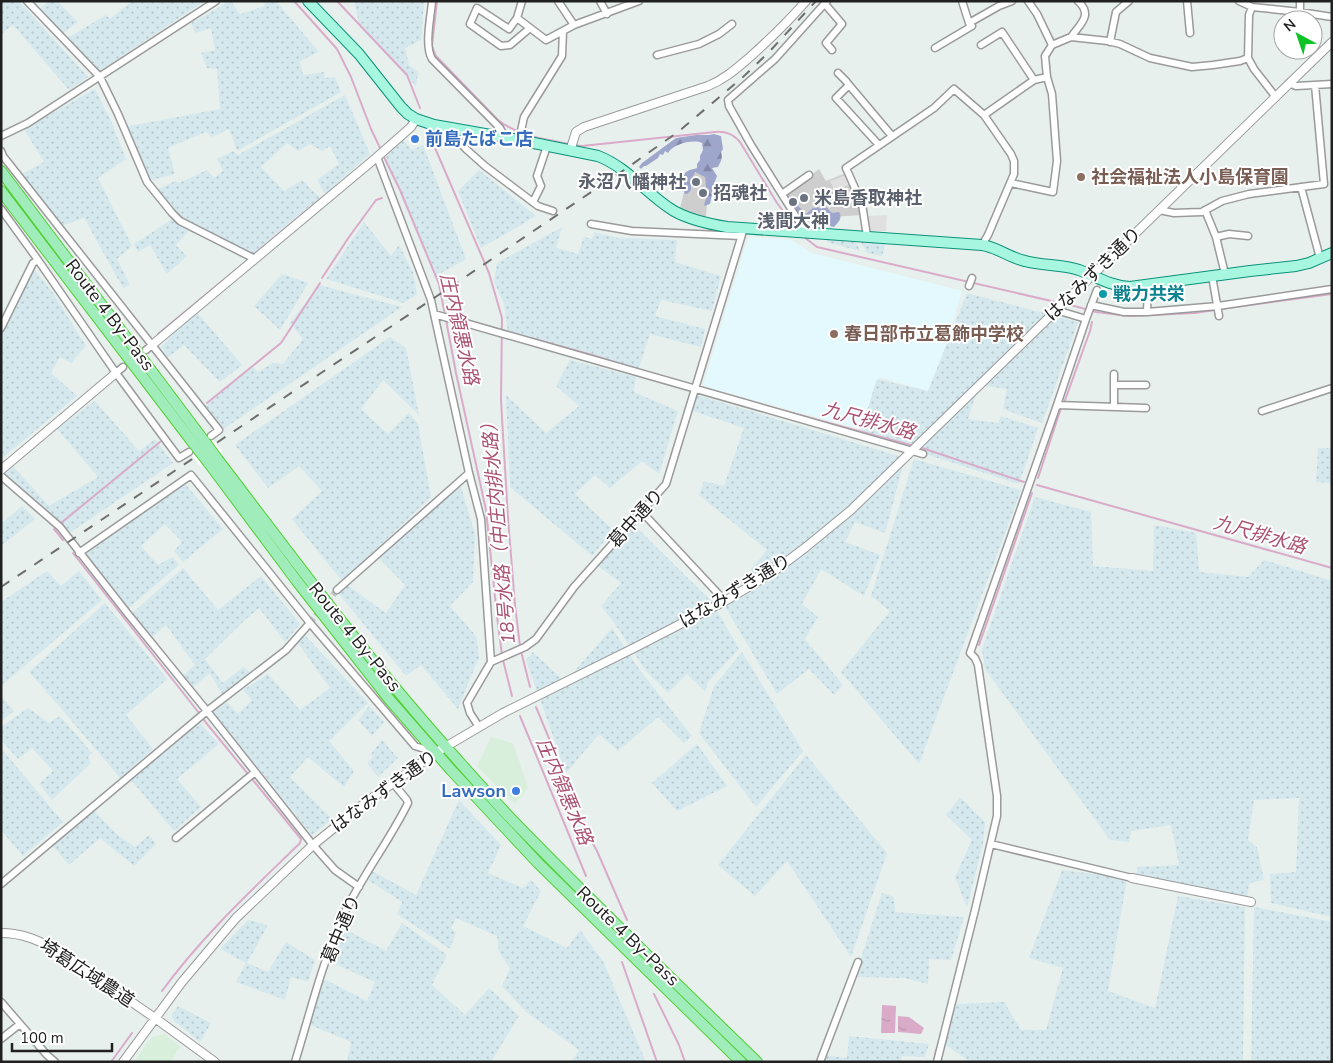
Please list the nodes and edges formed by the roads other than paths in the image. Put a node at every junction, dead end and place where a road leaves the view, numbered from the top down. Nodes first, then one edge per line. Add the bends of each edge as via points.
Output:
1 (28, 1) edge
2 (216, 1) edge
3 (308, 1) edge
4 (432, 1) edge
5 (522, 1) edge
6 (558, 1) edge
7 (600, 1) edge
8 (639, 1) edge
9 (806, 1) edge
10 (962, 1) edge
11 (1012, 1) edge
12 (1028, 1) edge
13 (1078, 1) edge
14 (1129, 1) edge
15 (1187, 1) edge
16 (1239, 1) edge
17 (826, 3) edge
18 (1252, 7) junction
19 (1281, 10) edge
20 (607, 14) junction
21 (517, 18) junction
22 (969, 23) junction
23 (732, 24) dead end
24 (574, 25) junction
25 (530, 28) junction
26 (563, 31) junction
27 (1190, 33) dead end
28 (1071, 37) junction
29 (1110, 42) junction
30 (1332, 42) edge
31 (981, 45) dead end
32 (1052, 45) junction
33 (935, 48) dead end
34 (832, 50) dead end
35 (657, 55) dead end
36 (1248, 58) junction
37 (838, 73) dead end
38 (1046, 76) junction
39 (100, 77) junction
40 (1034, 80) junction
41 (1289, 83) junction
42 (1332, 84) edge
43 (848, 85) junction
44 (1315, 85) junction
45 (1275, 96) junction
46 (984, 115) junction
47 (416, 119) junction
48 (446, 127) junction
49 (1, 136) edge
50 (892, 136) junction
51 (505, 138) junction
52 (519, 140) junction
53 (878, 145) junction
54 (547, 146) junction
55 (1, 151) edge
56 (570, 151) junction
57 (377, 157) junction
58 (1, 171) edge
59 (809, 175) dead end
60 (1011, 183) junction
61 (1301, 187) junction
62 (1, 191) edge
63 (782, 194) junction
64 (533, 202) junction
65 (1, 210) edge
66 (1159, 210) junction
67 (1205, 210) junction
68 (553, 211) dead end
69 (591, 224) dead end
70 (805, 231) junction
71 (742, 232) junction
72 (867, 236) junction
73 (1248, 236) dead end
74 (1216, 237) junction
75 (982, 245) junction
76 (1332, 253) edge
77 (1320, 258) junction
78 (255, 259) junction
79 (38, 260) junction
80 (1225, 274) junction
81 (1092, 276) junction
82 (1212, 276) junction
83 (972, 278) dead end
84 (1148, 285) junction
85 (969, 286) dead end
86 (1332, 289) edge
87 (1097, 290) dead end
88 (1090, 307) junction
89 (1056, 310) junction
90 (1218, 310) junction
91 (1148, 312) junction
92 (437, 314) junction
93 (1086, 319) junction
94 (1, 328) edge
95 (149, 347) junction
96 (123, 367) dead end
97 (116, 373) junction
98 (1114, 374) dead end
99 (1114, 385) junction
100 (1146, 385) dead end
101 (1332, 388) edge
102 (696, 390) junction
103 (1058, 405) junction
104 (1114, 407) junction
105 (1146, 408) dead end
106 (1262, 411) dead end
107 (201, 445) junction
108 (912, 451) junction
109 (922, 454) dead end
110 (212, 459) junction
111 (1, 470) edge
112 (469, 474) junction
113 (1, 476) edge
114 (642, 512) junction
115 (79, 553) junction
116 (337, 590) tunnel mouth
117 (725, 600) junction
118 (310, 623) junction
119 (490, 662) junction
120 (207, 711) junction
121 (479, 727) junction
122 (446, 746) junction
123 (435, 753) junction
124 (256, 772) junction
125 (393, 782) junction
126 (176, 838) dead end
127 (991, 844) junction
128 (313, 845) junction
129 (1132, 878) joint
130 (1, 884) edge
131 (359, 887) junction
132 (1251, 902) dead end
133 (1, 933) edge
134 (858, 962) dead end
135 (1, 1002) edge
136 (155, 1018) junction
137 (20, 1024) junction
138 (1, 1039) edge
139 (55, 1062) edge
140 (123, 1062) edge
141 (215, 1062) edge
142 (295, 1062) edge
143 (741, 1062) edge
144 (757, 1062) edge
145 (820, 1062) edge
146 (937, 1062) edge

1 - 39 street
2 - 39 street
3 - 47 main road via 359,54 401,107
4 - 51 street via 429,54 500,128
5 - 21 street
6 - 24 street
7 - 20 street
8 - 20 street
9 - 56 street via 762,47 720,81 584,127 576,132
10 - 22 street
11 - 22 street
12 - 32 street
13 - 28 street via 1086,11 1085,18
14 - 29 street via 1116,12
15 - 27 street
16 - 18 street
17 - 34 street via 842,24 826,43
17 - 63 street via 775,59 728,100
18 - 19 street
18 - 36 street
20 - 24 street
21 - 25 street
21 - 25 street via 509,29 476,8 470,24 501,46 510,45
22 - 33 street via 972,26
23 - 35 street via 699,44
24 - 26 street
25 - 26 street via 546,40
26 - 52 street via 562,56 524,117
28 - 29 street
28 - 32 street
29 - 36 street via 1150,58 1192,67
30 - 41 street, はなみずき通り
31 - 40 street via 1002,32
32 - 38 street via 1045,56
36 - 45 street
37 - 43 street
38 - 40 street
38 - 60 street via 1052,94 1057,161 1053,192
39 - 49 street via 28,123
39 - 78 street via 147,182 172,213 180,221
40 - 46 street
41 - 44 street
41 - 45 street, はなみずき通り
42 - 44 street
43 - 50 street
43 - 53 street via 836,98
44 - 61 street via 1324,184
45 - 66 street, はなみずき通り
46 - 50 street via 954,89 934,108
46 - 60 street via 1014,161
47 - 48 main road
47 - 57 street
48 - 51 main road
48 - 64 street via 466,150
50 - 53 street
51 - 52 main road
52 - 54 main road
53 - 72 street via 846,168 862,204
54 - 56 main road
54 - 64 street via 537,176 541,186
55 - 95 street
56 - 71 main road via 598,156 617,165 664,204 684,216
57 - 78 street
57 - 92 street
58 - 107 highway, Route 4 By-Pass
59 - 63 street
60 - 75 street
61 - 67 street via 1249,194 1222,201
61 - 77 street
62 - 107 highway, Route 4 By-Pass
63 - 70 street
64 - 68 street
65 - 79 street
66 - 67 street via 1174,213
66 - 81 street, はなみずき通り
67 - 74 street
69 - 71 street via 632,231
70 - 71 main road
70 - 72 main road
71 - 102 street, 葛中通り
72 - 75 main road
73 - 74 street via 1229,234
74 - 80 street
75 - 81 main road via 1027,262 1068,267
76 - 77 main road
77 - 80 main road via 1296,266
78 - 95 street
79 - 94 street
79 - 97 street
80 - 82 main road
81 - 84 main road via 1120,287
81 - 89 street, はなみずき通り
82 - 84 main road
82 - 90 street
83 - 85 street
84 - 91 street
86 - 90 street
87 - 88 street
88 - 91 street
88 - 93 street
89 - 93 street
89 - 108 street, はなみずき通り
90 - 91 street
92 - 102 street
92 - 112 street
93 - 103 street
95 - 107 street via 219,430
96 - 97 street
97 - 107 street via 179,458
97 - 111 street
98 - 99 street
99 - 100 street
99 - 104 street
101 - 106 street
102 - 108 street
102 - 114 street, 葛中通り via 666,484
103 - 104 street
103 - 127 street via 970,653 978,665 997,796
104 - 105 street
107 - 110 highway, Route 4 By-Pass, bridge
108 - 109 street
108 - 117 street, はなみずき通り via 850,511 806,547 773,572
110 - 122 highway, Route 4 By-Pass via 402,696
110 - 123 highway, Route 4 By-Pass via 296,580
112 - 116 street
112 - 119 street via 481,519
113 - 115 street via 60,527
114 - 117 street
114 - 119 street, 葛中通り via 574,586 536,639
115 - 118 street via 191,475
115 - 120 street
117 - 121 street, はなみずき通り
118 - 120 street via 286,650
118 - 123 street via 415,746
119 - 121 street via 467,703
120 - 124 street
120 - 130 street
121 - 122 street, はなみずき通り
122 - 123 street, はなみずき通り
122 - 144 highway, Route 4 By-Pass via 558,867
123 - 125 street, はなみずき通り
123 - 143 highway, Route 4 By-Pass via 538,863
124 - 126 street
124 - 128 street
125 - 128 street, はなみずき通り
125 - 131 street, 葛中通り via 408,803
127 - 129 street
127 - 146 street
128 - 131 street via 335,870
128 - 136 street, はなみずき通り via 236,918
129 - 132 street
131 - 142 street, 葛中通り via 327,957
133 - 136 street, 埼葛広域農道 via 42,942
134 - 145 street
135 - 137 street
136 - 140 street, はなみずき通り
136 - 141 street, 埼葛広域農道
137 - 138 street
137 - 139 street

